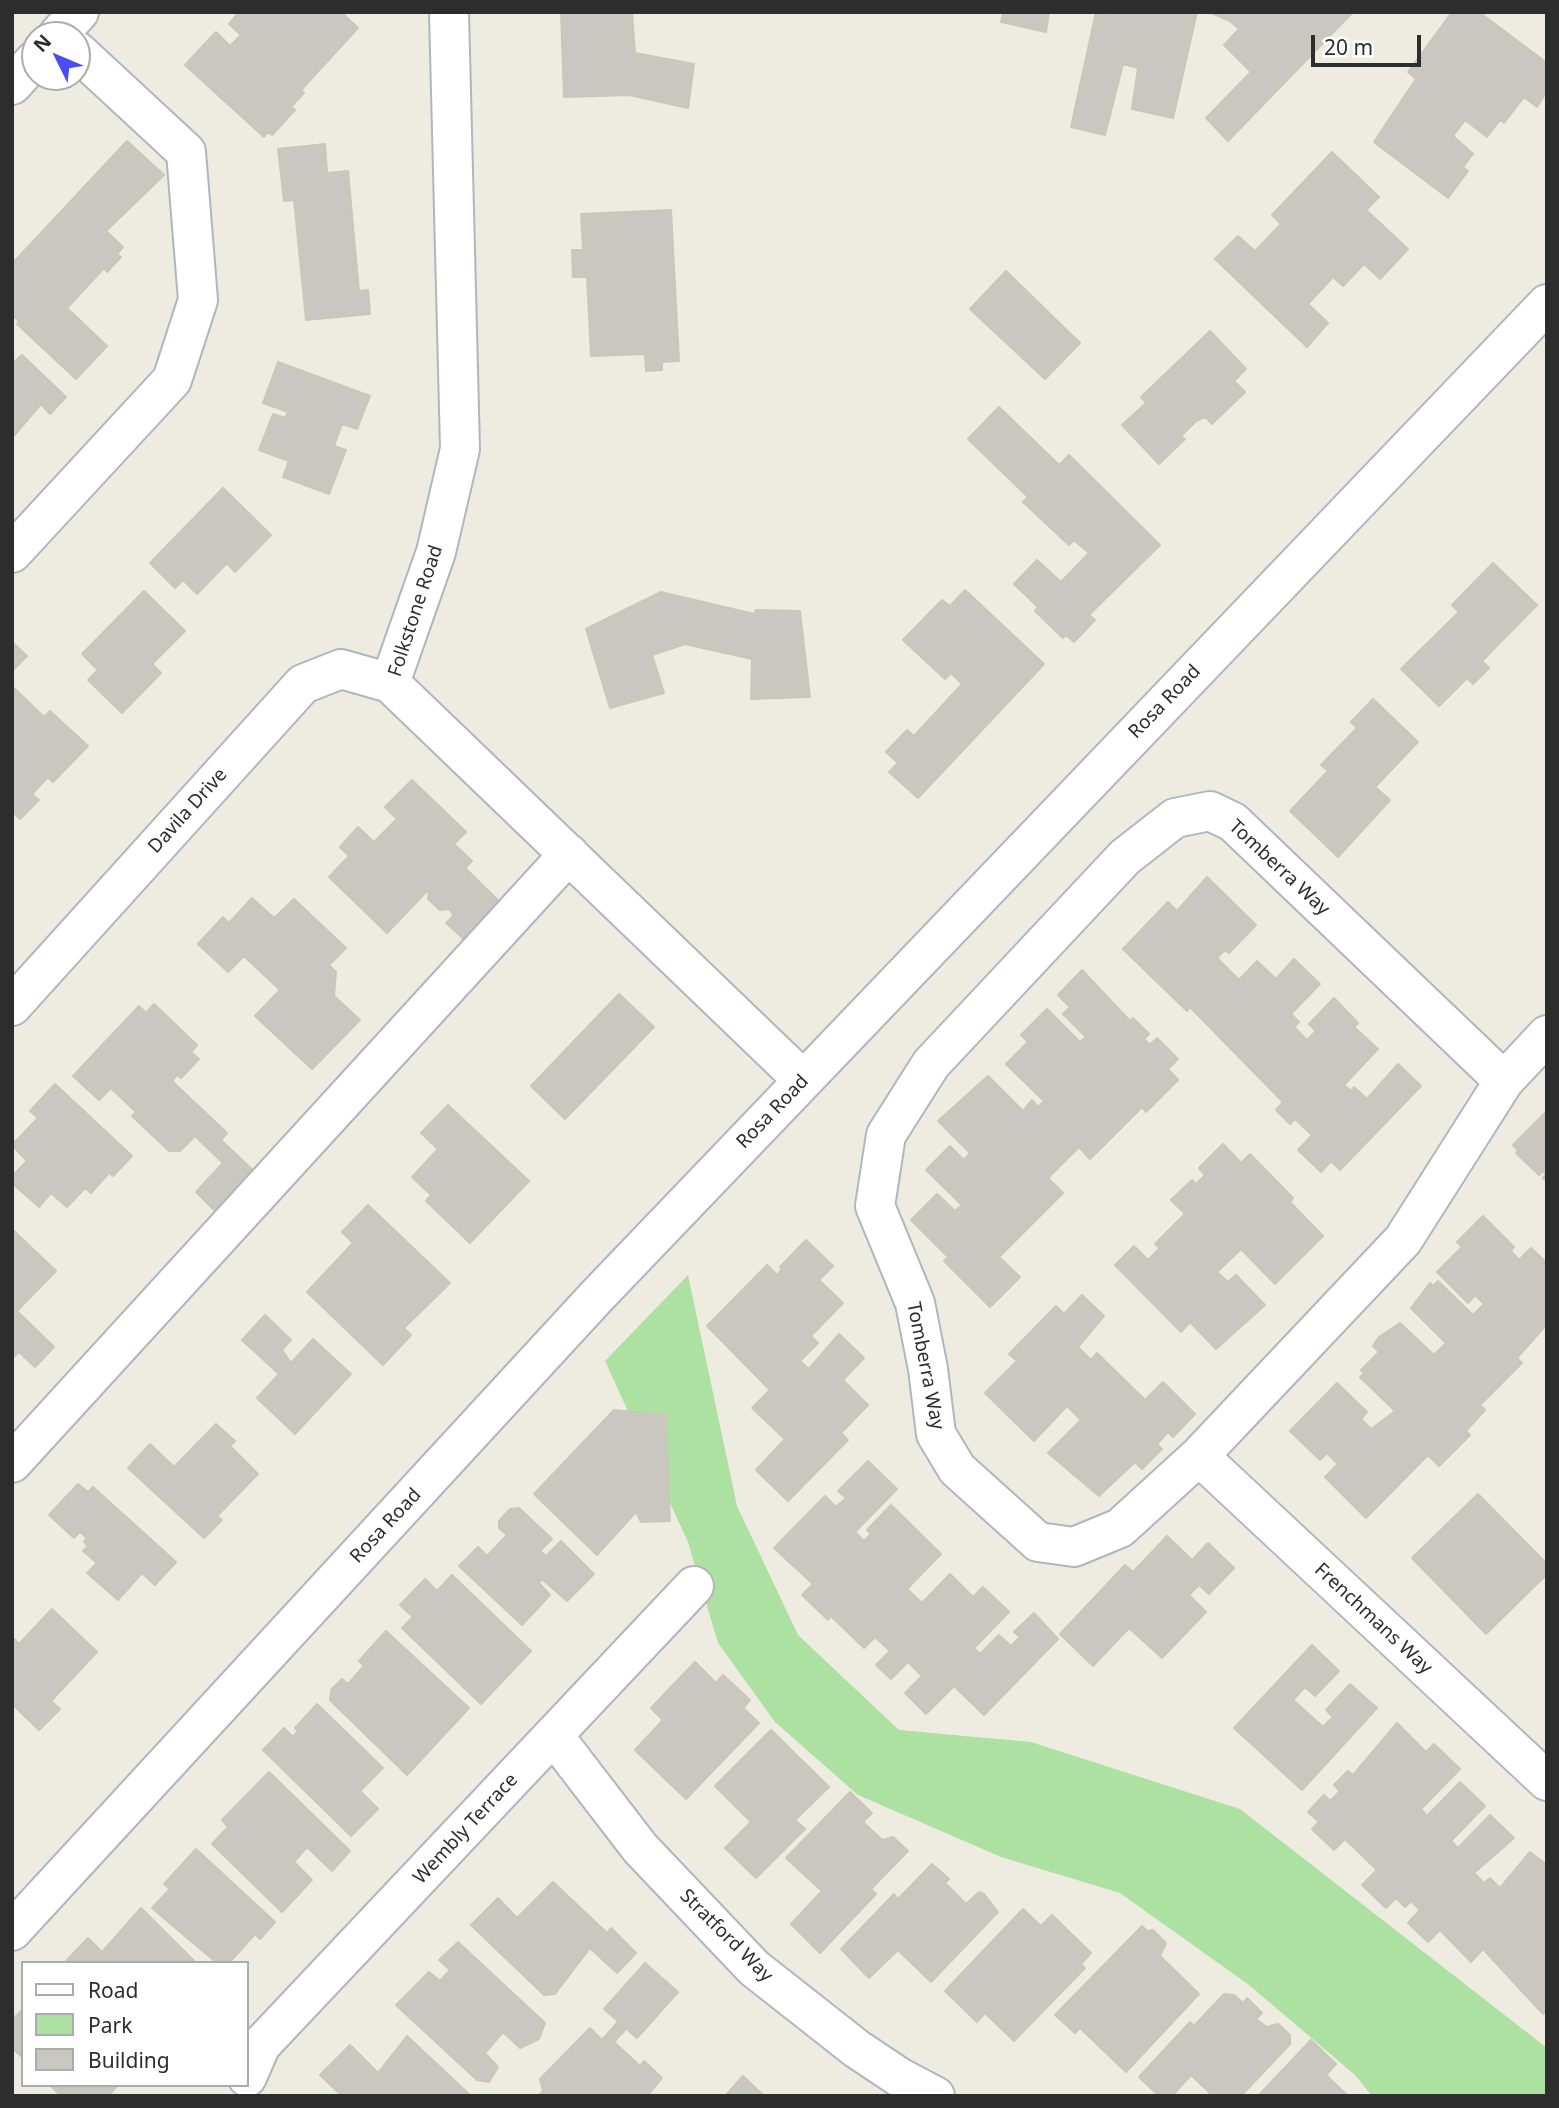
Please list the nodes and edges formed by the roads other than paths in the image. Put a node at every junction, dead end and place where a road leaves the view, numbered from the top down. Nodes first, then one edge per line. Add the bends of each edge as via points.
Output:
1 (449, 12) edge
2 (91, 64) edge
3 (1547, 304) edge
4 (12, 553) edge
5 (390, 683) junction
6 (569, 854) junction
7 (12, 1006) edge
8 (1547, 1035) edge
9 (803, 1080) junction
10 (1504, 1081) junction
11 (1199, 1456) junction
12 (12, 1463) edge
13 (694, 1586) dead end
14 (554, 1736) junction
15 (1547, 1781) edge
16 (12, 1931) edge
17 (248, 2075) edge
18 (935, 2096) edge

1 - 5 street, Folkstone Road via 460,449 436,552
2 - 4 street via 186,152 198,300 173,380
3 - 9 street, Rosa Road
5 - 6 street, Folkstone Road
5 - 7 street, Davila Drive via 341,669 303,684
6 - 9 street, Folkstone Road
6 - 12 street
8 - 10 street, Tomberra Way
9 - 16 street, Rosa Road via 597,1296
10 - 11 street, Tomberra Way via 1403,1240
10 - 11 street, Tomberra Way via 1233,822 1210,811 1175,818 1125,857 932,1064 886,1135 875,1206 915,1303 936,1434 957,1469 1038,1542 1073,1547 1120,1528
11 - 15 street, Frenchmans Way
13 - 14 street, Wembly Terrace
14 - 17 street, Wembly Terrace via 261,2045
14 - 18 street, Stratford Way via 640,1848 754,1968 857,2049

